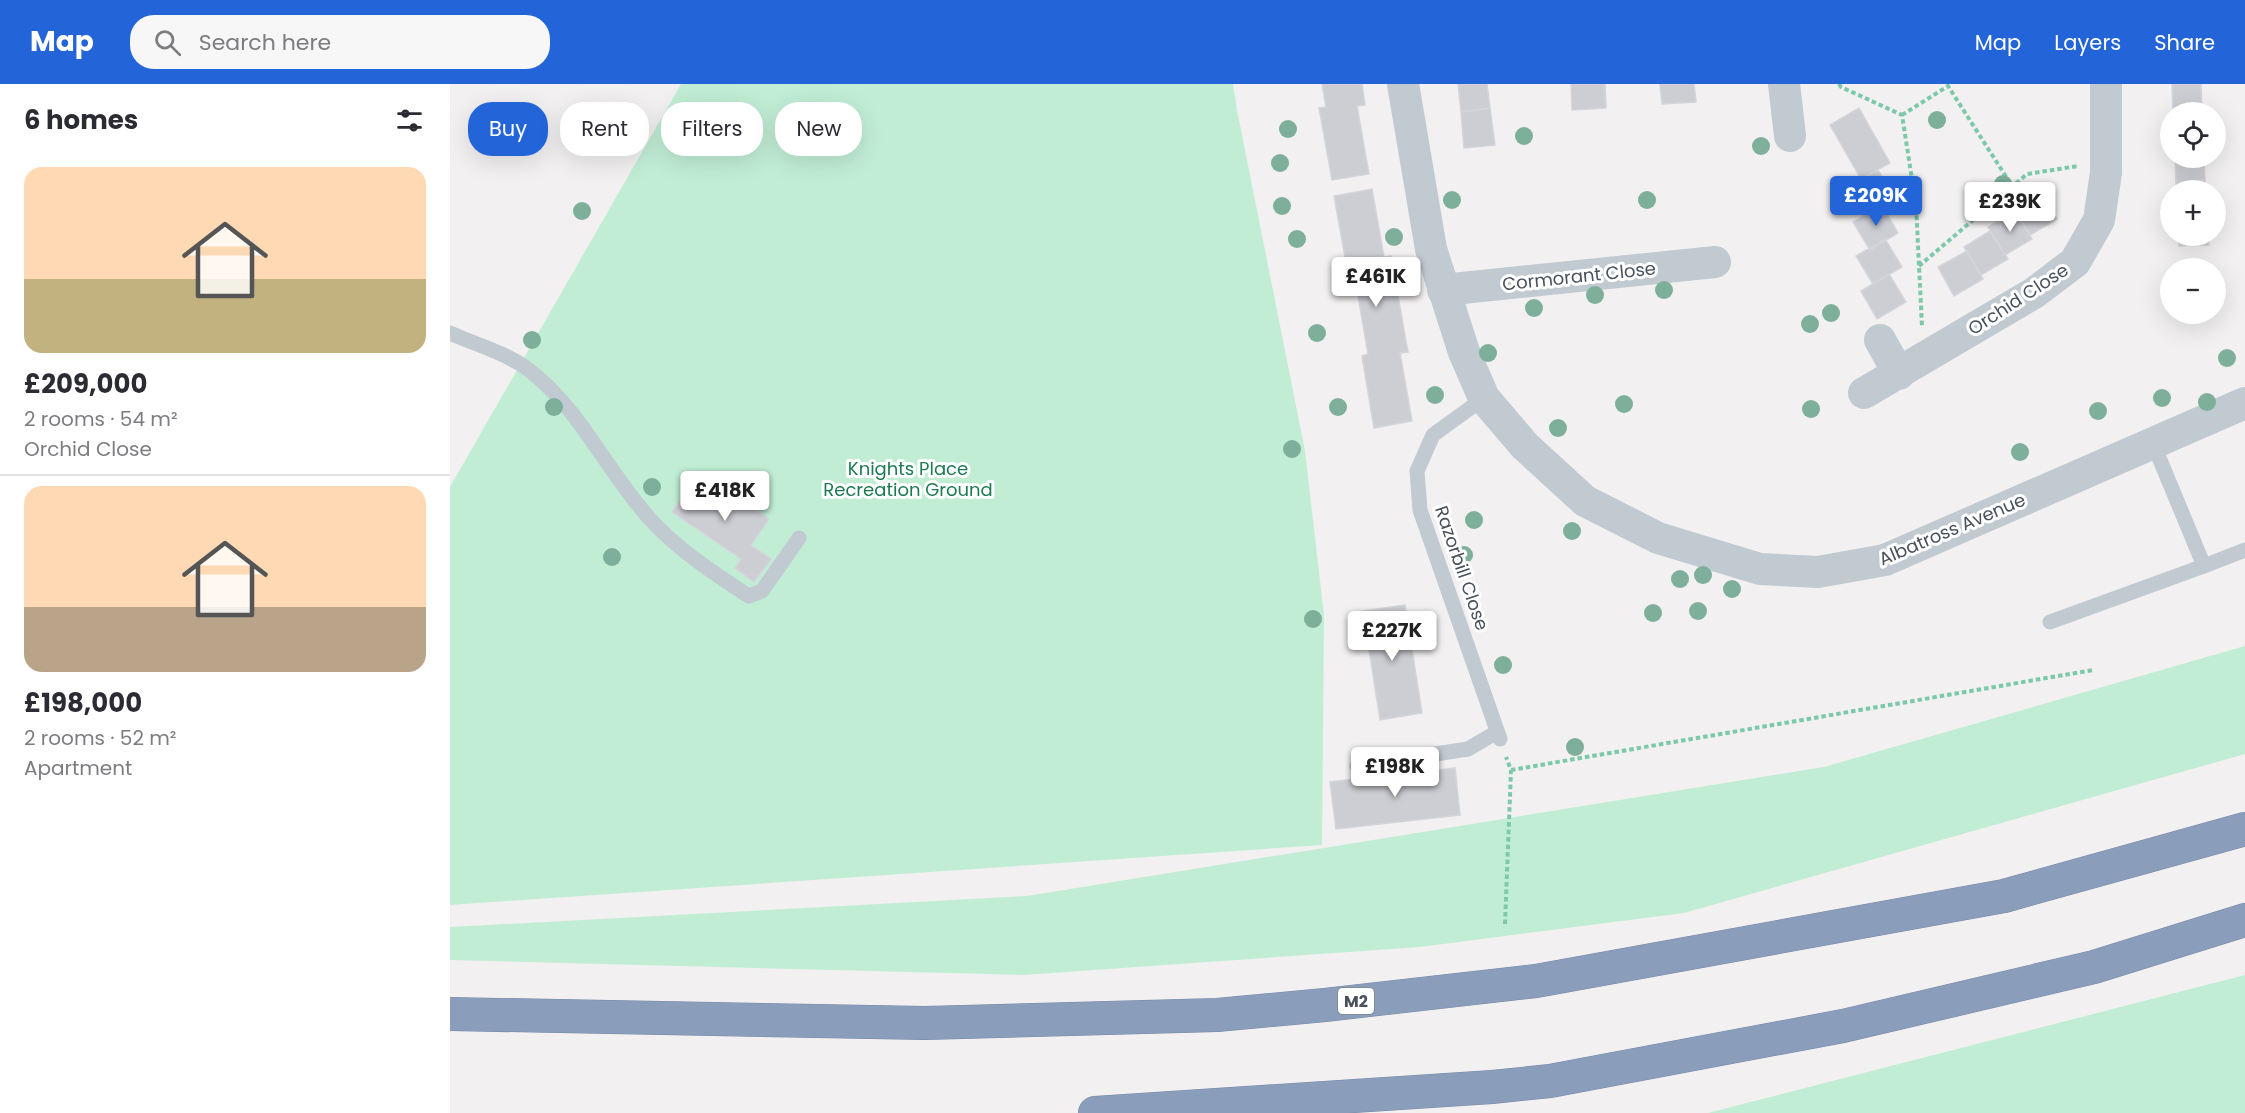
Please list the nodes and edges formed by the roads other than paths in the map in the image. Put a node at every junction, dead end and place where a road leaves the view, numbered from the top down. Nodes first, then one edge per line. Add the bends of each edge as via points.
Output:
1 (1403, 84) edge
2 (1784, 84) edge
3 (2106, 84) edge
4 (1790, 136) dead end
5 (1715, 262) dead end
6 (1443, 290) junction
7 (450, 333) edge
8 (1880, 340) dead end
9 (1912, 367) junction
10 (1864, 393) dead end
11 (1484, 398) junction
12 (2245, 403) edge
13 (2153, 443) junction
14 (799, 538) dead end
15 (2245, 550) edge
16 (2204, 566) junction
17 (2050, 622) dead end
18 (1357, 766) dead end
19 (2245, 829) edge
20 (2245, 920) edge
21 (450, 1014) edge
22 (1095, 1113) edge

1 - 6 street, Albatross Avenue via 1431,249
2 - 4 street
3 - 9 street, Orchid Close via 2106,162 2099,220 2075,262 2034,293
5 - 6 street, Cormorant Close
6 - 11 street, Albatross Avenue
7 - 14 lane via 512,360 533,374 572,412 650,520 693,557 749,596 762,591
8 - 9 street
9 - 10 street, Orchid Close
11 - 13 street, Albatross Avenue via 1525,446 1585,501 1658,538 1760,569 1818,572 1885,560
11 - 18 lane, Razorbill Close via 1433,435 1417,471 1420,510 1498,735 1468,749
12 - 13 street, Albatross Avenue
13 - 16 lane
15 - 16 lane
16 - 17 lane
19 - 21 highway, M2 via 2004,896 1536,981 1325,1005 1216,1015 925,1023
20 - 22 highway via 2094,967 1843,1026 1550,1081

